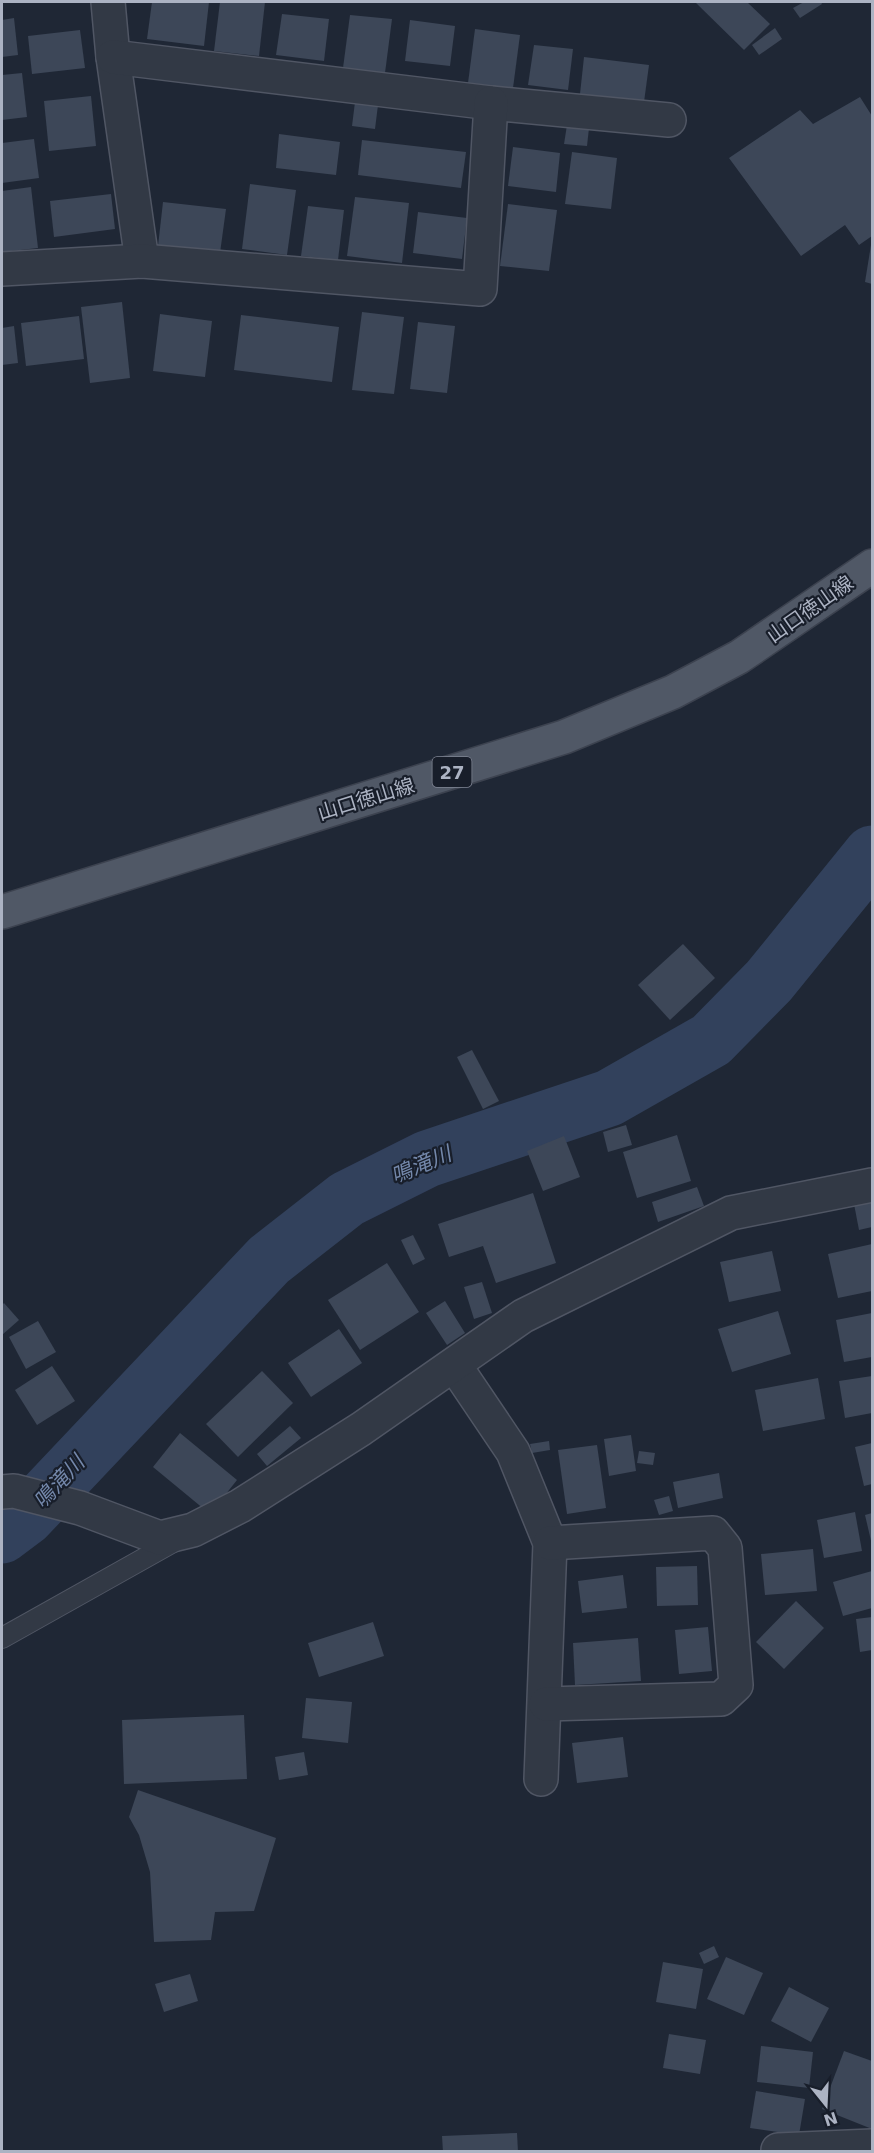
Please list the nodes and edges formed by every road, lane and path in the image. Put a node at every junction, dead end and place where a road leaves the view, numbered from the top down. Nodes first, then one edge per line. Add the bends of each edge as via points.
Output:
1 (108, 2) edge
2 (113, 57) junction
3 (491, 103) junction
4 (669, 120) dead end
5 (142, 261) junction
6 (2, 269) edge
7 (873, 566) edge
8 (2, 912) edge
9 (873, 1185) edge
10 (454, 1366) junction
11 (8, 1492) edge
12 (193, 1530) junction
13 (549, 1543) junction
14 (2, 1638) edge
15 (546, 1704) junction
16 (541, 1779) dead end
17 (873, 2146) edge
18 (778, 2150) edge

1 - 2 street
2 - 3 street
2 - 5 street
3 - 4 street
3 - 5 street via 480,289
5 - 6 street
7 - 8 main road, 山口徳山線 / 27 via 739,657 673,692 564,737
9 - 10 street via 730,1213 523,1316
10 - 12 street via 240,1506
10 - 13 street via 513,1452
11 - 12 street via 80,1509 160,1538
12 - 14 lane
13 - 15 street
13 - 15 street via 713,1533 725,1548 736,1684 722,1699
15 - 16 street
17 - 18 street

